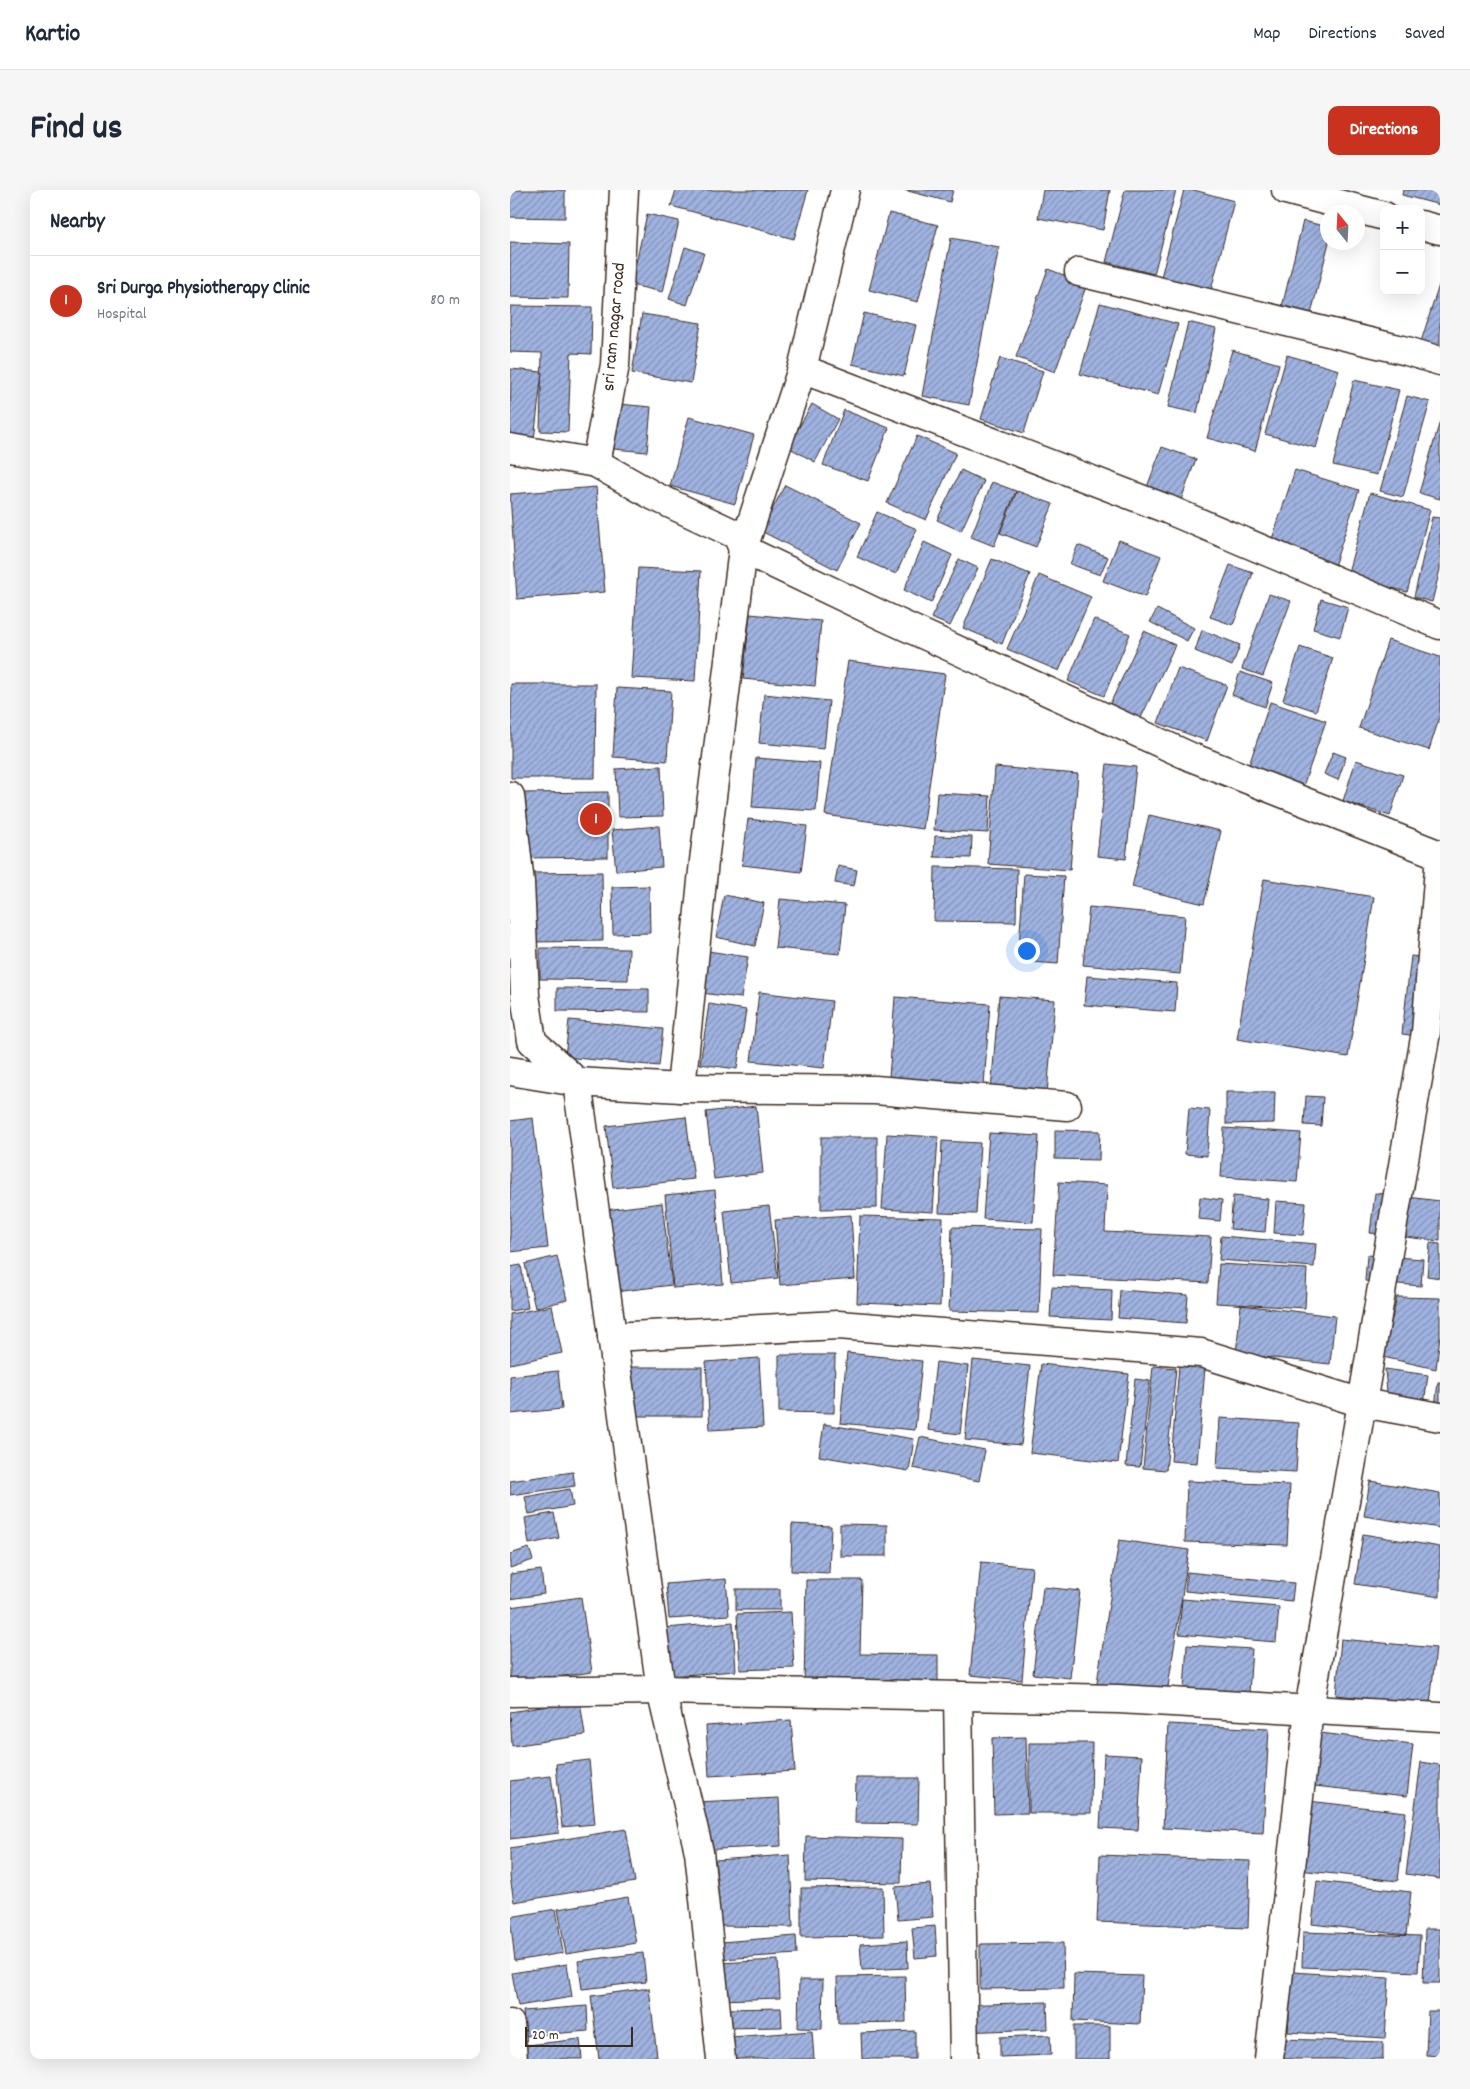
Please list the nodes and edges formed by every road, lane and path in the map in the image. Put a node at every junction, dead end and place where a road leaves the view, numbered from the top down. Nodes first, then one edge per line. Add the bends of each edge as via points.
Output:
1 (624, 190) edge
2 (845, 190) edge
3 (1286, 190) edge
4 (1380, 215) edge
5 (1425, 226) edge
6 (1440, 230) edge
7 (1078, 272) dead end
8 (1440, 361) edge
9 (802, 369) junction
10 (510, 448) edge
11 (596, 464) junction
12 (743, 549) junction
13 (1440, 624) edge
14 (510, 796) edge
15 (1440, 855) edge
16 (510, 1071) edge
17 (577, 1082) junction
18 (681, 1088) junction
19 (1067, 1106) dead end
20 (612, 1337) junction
21 (1362, 1403) junction
22 (1440, 1417) edge
23 (661, 1690) junction
24 (510, 1692) edge
25 (958, 1696) junction
26 (1309, 1710) junction
27 (1440, 1717) edge
28 (510, 2024) edge
29 (512, 2059) edge
30 (721, 2059) edge
31 (964, 2059) edge
32 (1268, 2059) edge

1 - 11 street, sri ram nagar road via 615,365
2 - 9 street
3 - 4 street
5 - 6 street
7 - 8 street
9 - 12 street
9 - 13 street via 1167,509
10 - 11 street
11 - 12 street via 737,536
12 - 15 street via 1191,757
12 - 18 street via 704,861
14 - 17 street via 520,883 525,995 532,1041
15 - 21 street via 1426,1032
16 - 17 street
17 - 18 street
17 - 20 street
18 - 19 street via 875,1090
20 - 21 street via 838,1325 1201,1353
20 - 23 street
21 - 22 street
21 - 26 street
23 - 24 street
23 - 25 street
23 - 30 street via 699,1852
25 - 26 street via 1118,1699
25 - 31 street
26 - 27 street
26 - 32 street
28 - 29 street

